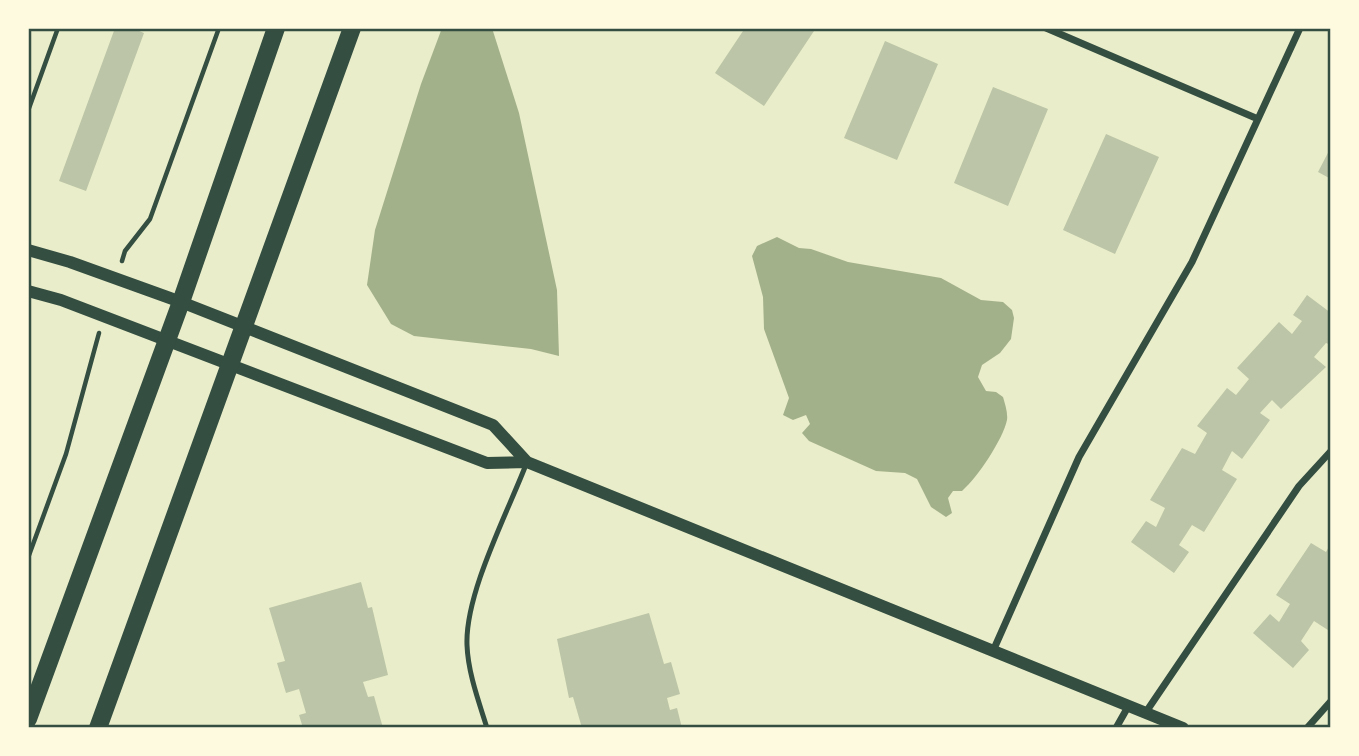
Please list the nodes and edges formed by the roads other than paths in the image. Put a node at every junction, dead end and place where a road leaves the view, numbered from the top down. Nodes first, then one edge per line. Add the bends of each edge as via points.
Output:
1 (276, 28) edge
2 (352, 28) edge
3 (1046, 28) edge
4 (1300, 28) edge
5 (1258, 119) junction
6 (28, 250) edge
7 (28, 291) edge
8 (181, 302) junction
9 (244, 327) junction
10 (166, 342) junction
11 (229, 366) junction
12 (1331, 451) edge
13 (527, 462) junction
14 (993, 650) junction
15 (1331, 701) edge
16 (1129, 705) junction
17 (1146, 712) junction
18 (28, 719) edge
19 (98, 728) edge
20 (487, 728) edge
21 (1116, 728) edge
22 (1182, 728) edge
23 (1307, 728) edge

1 - 8 main road
2 - 9 main road
3 - 5 street
4 - 5 street
5 - 14 street via 1192,262 1079,457
6 - 8 street
7 - 10 street
8 - 9 street
8 - 10 main road
9 - 11 main road
9 - 13 street via 493,425
10 - 11 street
10 - 18 main road
11 - 13 street via 487,463
11 - 19 main road
12 - 17 street via 1299,486
13 - 14 street
13 - 20 lane via 472,602 467,644
14 - 16 street
15 - 23 street
16 - 17 street
16 - 21 street
17 - 22 street

